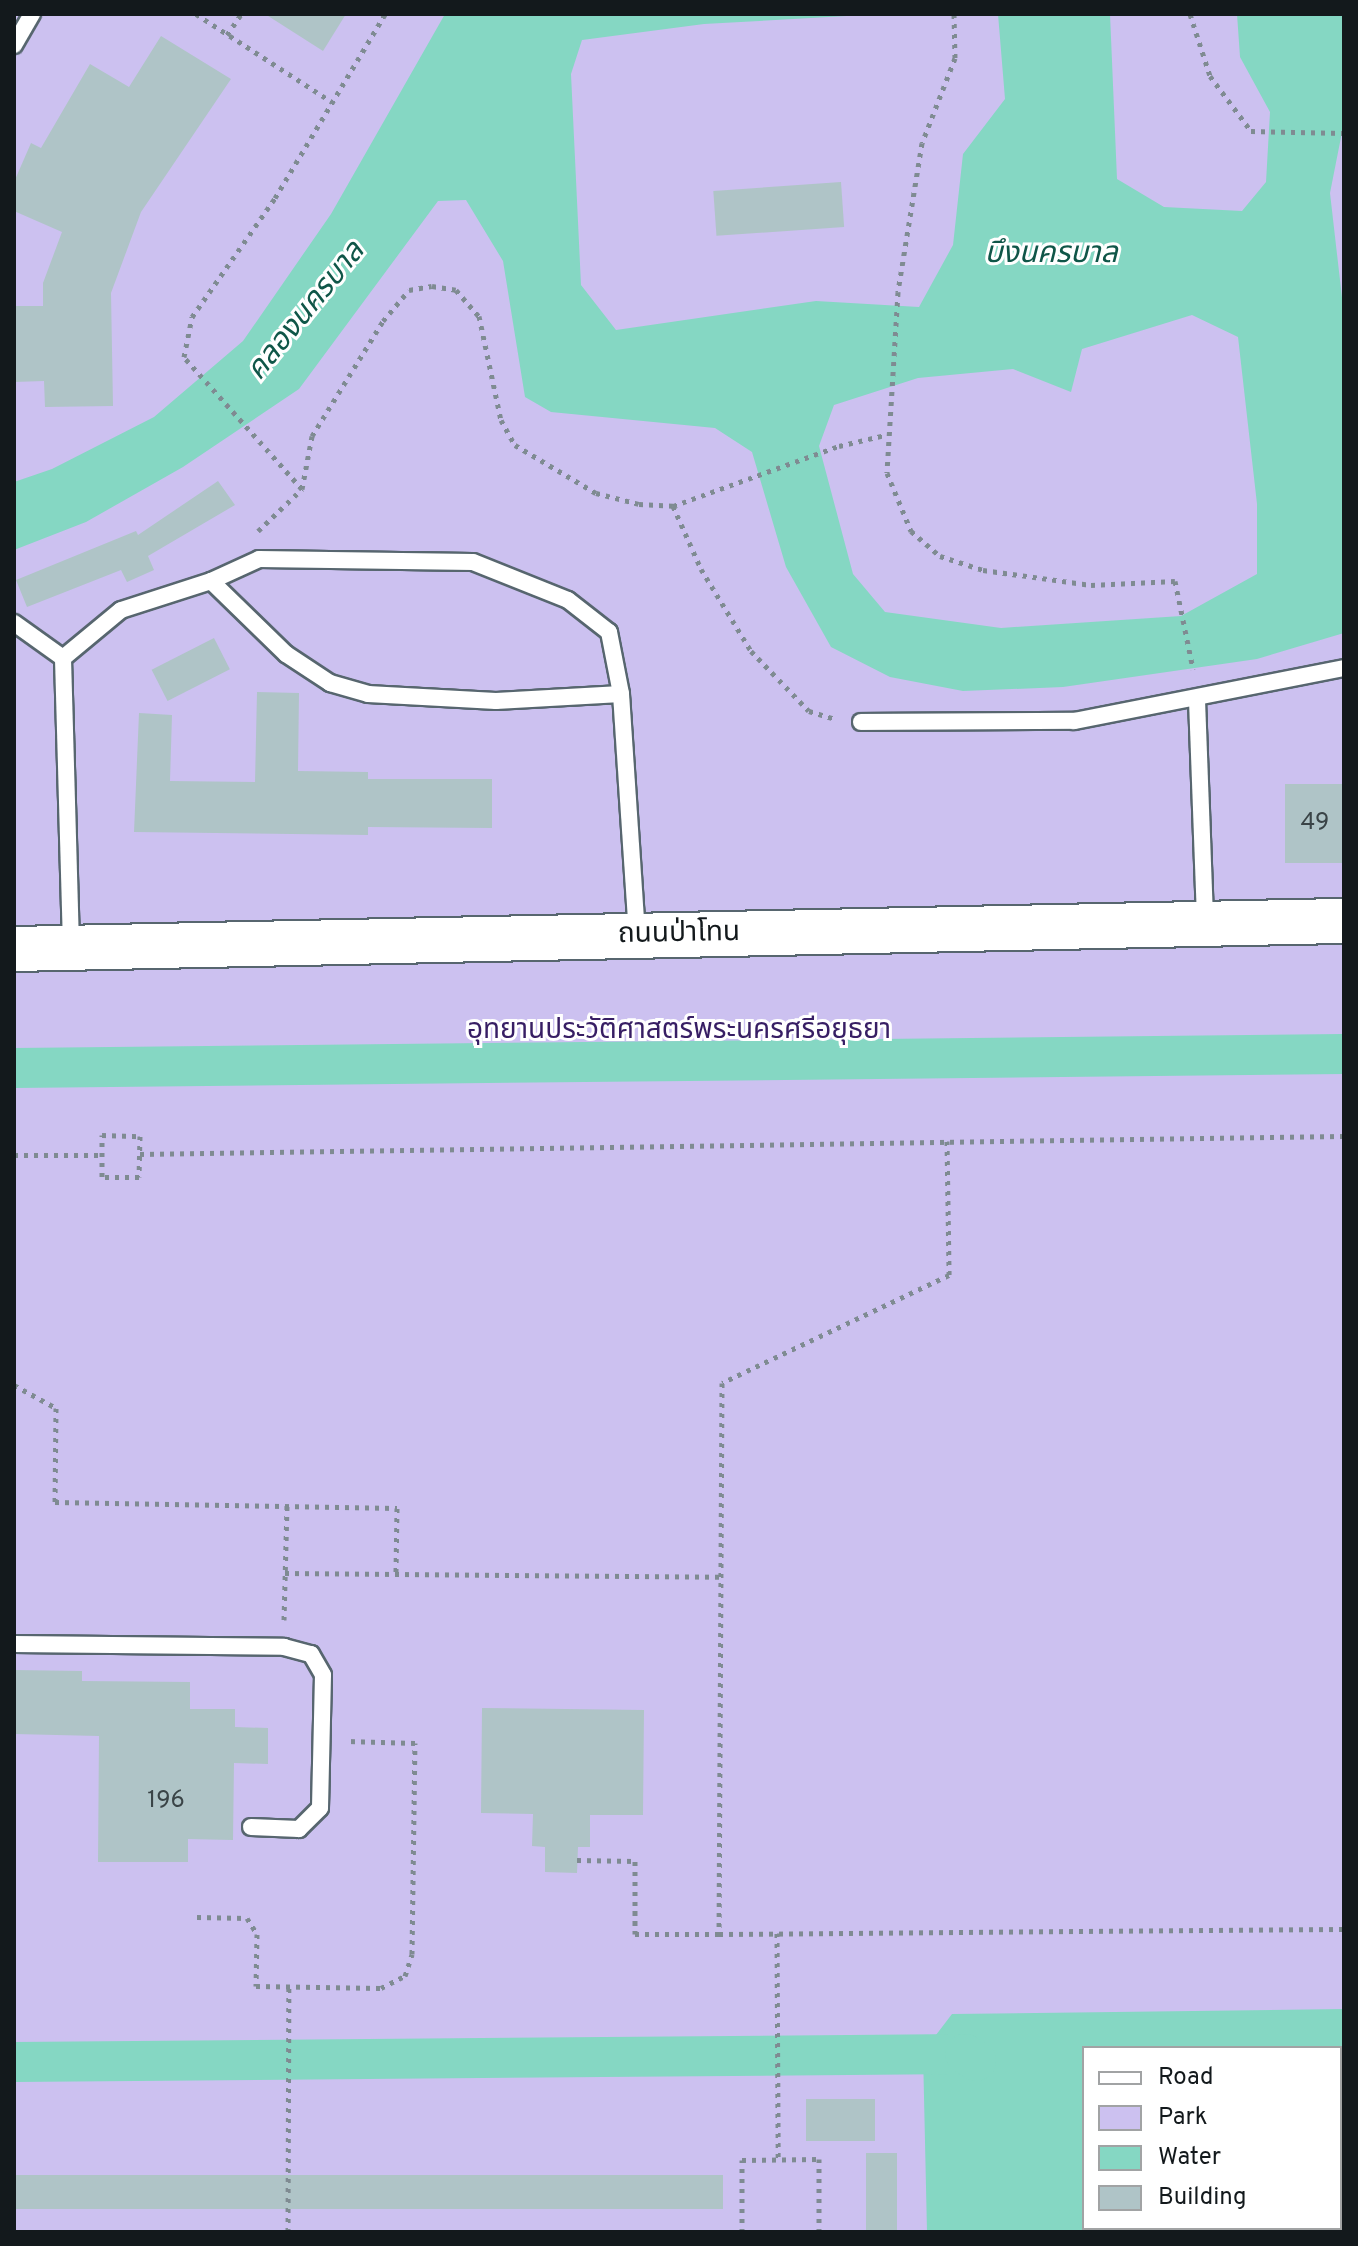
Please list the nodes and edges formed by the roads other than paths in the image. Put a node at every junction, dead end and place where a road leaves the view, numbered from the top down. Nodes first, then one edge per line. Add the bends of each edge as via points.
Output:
1 (32, 14) edge
2 (14, 45) edge
3 (211, 581) junction
4 (14, 623) edge
5 (63, 658) junction
6 (1344, 668) edge
7 (621, 694) junction
8 (1197, 700) junction
9 (861, 722) road end
10 (1344, 921) edge
11 (1205, 924) junction
12 (637, 935) junction
13 (71, 948) junction
14 (14, 949) edge
15 (14, 1644) edge
16 (251, 1827) dead end

1 - 2 lane
3 - 5 lane via 121,610
3 - 7 lane via 286,654 330,683 368,694 496,701
3 - 7 lane via 259,559 473,562 568,600 609,632
4 - 5 lane
5 - 13 lane
6 - 8 lane
7 - 12 lane
8 - 9 lane via 1074,721
8 - 11 lane
10 - 11 main road, ถนนป่าโทน
11 - 12 main road, ถนนป่าโทน
12 - 13 main road, ถนนป่าโทน
13 - 14 main road, ถนนป่าโทน
15 - 16 lane via 284,1647 311,1654 323,1675 320,1808 299,1829

